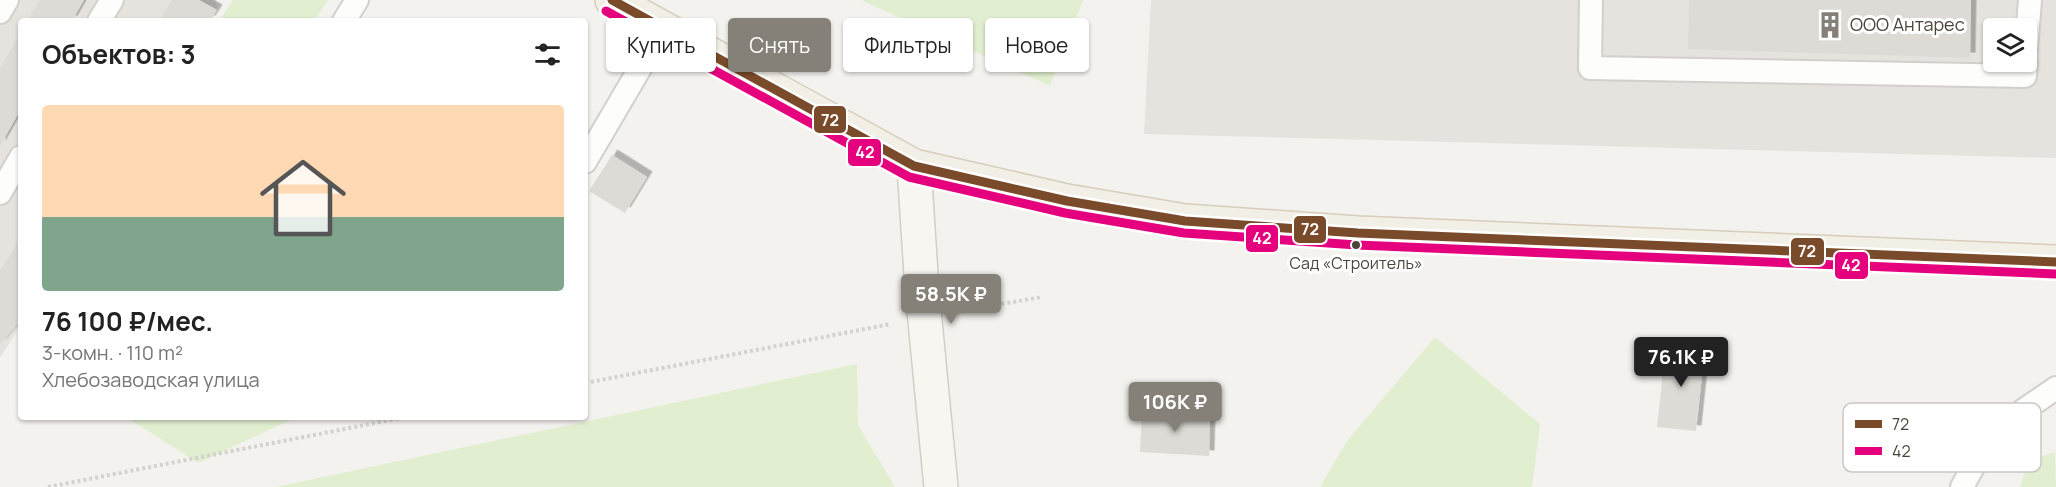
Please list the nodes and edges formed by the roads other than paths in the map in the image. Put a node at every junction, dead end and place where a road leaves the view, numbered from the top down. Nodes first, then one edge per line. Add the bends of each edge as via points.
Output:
1 (7, 0) edge
2 (111, 0) edge
3 (357, 0) edge
4 (612, 0) edge
5 (1591, 0) edge
6 (2030, 0) edge
7 (0, 12) edge
8 (101, 18) edge
9 (346, 18) edge
10 (644, 18) edge
11 (2029, 18) edge
12 (716, 58) edge
13 (638, 72) edge
14 (2025, 72) edge
15 (588, 157) edge
16 (18, 162) edge
17 (914, 166) junction
18 (0, 193) edge
19 (2056, 262) edge
20 (2056, 388) edge
21 (2034, 403) edge
22 (1970, 472) edge
23 (941, 487) edge
24 (1962, 487) edge

1 - 7 lane
2 - 8 lane
3 - 9 lane
4 - 10 main road
5 - 14 lane via 1590,68 2025,76
6 - 11 lane
12 - 17 main road
13 - 15 lane
16 - 18 lane
17 - 19 main road via 1067,201 1185,221 1358,233
17 - 23 street
20 - 21 lane
22 - 24 lane

